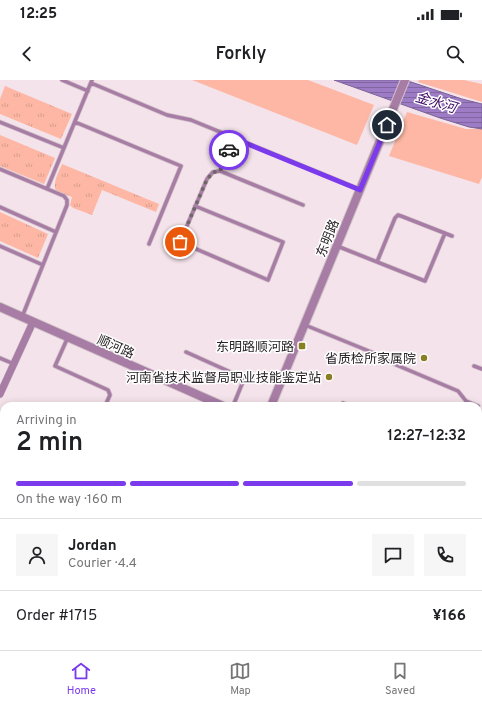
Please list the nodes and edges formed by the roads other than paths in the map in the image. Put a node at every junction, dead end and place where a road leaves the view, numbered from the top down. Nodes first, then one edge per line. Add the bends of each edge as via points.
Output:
1 (62, 80) edge
2 (405, 80) edge
3 (91, 82) edge
4 (88, 90) junction
5 (0, 122) edge
6 (75, 122) junction
7 (233, 138) junction
8 (64, 148) junction
9 (0, 169) edge
10 (220, 171) junction
11 (47, 189) junction
12 (360, 190) junction
13 (303, 205) dead end
14 (195, 206) junction
15 (0, 208) edge
16 (56, 232) junction
17 (445, 233) junction
18 (452, 236) dead end
19 (149, 244) dead end
20 (0, 246) edge
21 (337, 246) junction
22 (377, 262) junction
23 (42, 265) junction
24 (0, 307) edge
25 (22, 317) junction
26 (33, 322) junction
27 (304, 324) junction
28 (68, 337) junction
29 (186, 352) dead end
30 (0, 358) edge
31 (14, 364) junction
32 (474, 366) dead end
33 (482, 369) edge
34 (0, 394) edge
35 (107, 402) edge
36 (214, 402) edge
37 (235, 402) edge
38 (273, 402) edge
39 (468, 402) edge

1 - 4 lane
2 - 12 street, 东明路
3 - 4 lane
3 - 7 lane via 168,115 191,120
4 - 6 lane
5 - 8 lane
6 - 8 lane
6 - 19 lane via 181,166
7 - 10 lane
7 - 12 lane
8 - 11 lane
9 - 11 lane
10 - 13 lane
10 - 14 lane via 214,172 207,179
11 - 16 lane via 64,196 67,200
12 - 21 street, 东明路
14 - 14 lane via 283,242 268,280 180,242
15 - 16 lane
16 - 23 lane
17 - 18 lane
17 - 22 lane via 398,215
17 - 22 lane via 425,282
20 - 23 lane
21 - 22 lane
21 - 27 street, 东明路
23 - 25 lane
24 - 25 street, 顺河路
25 - 26 street, 顺河路
26 - 28 street, 顺河路
26 - 31 street
27 - 38 street, 东明路
27 - 39 lane via 458,391
28 - 35 lane via 55,366 108,390 110,395
28 - 36 street, 顺河路
29 - 37 lane via 242,379
30 - 31 lane
31 - 34 street
32 - 33 lane

